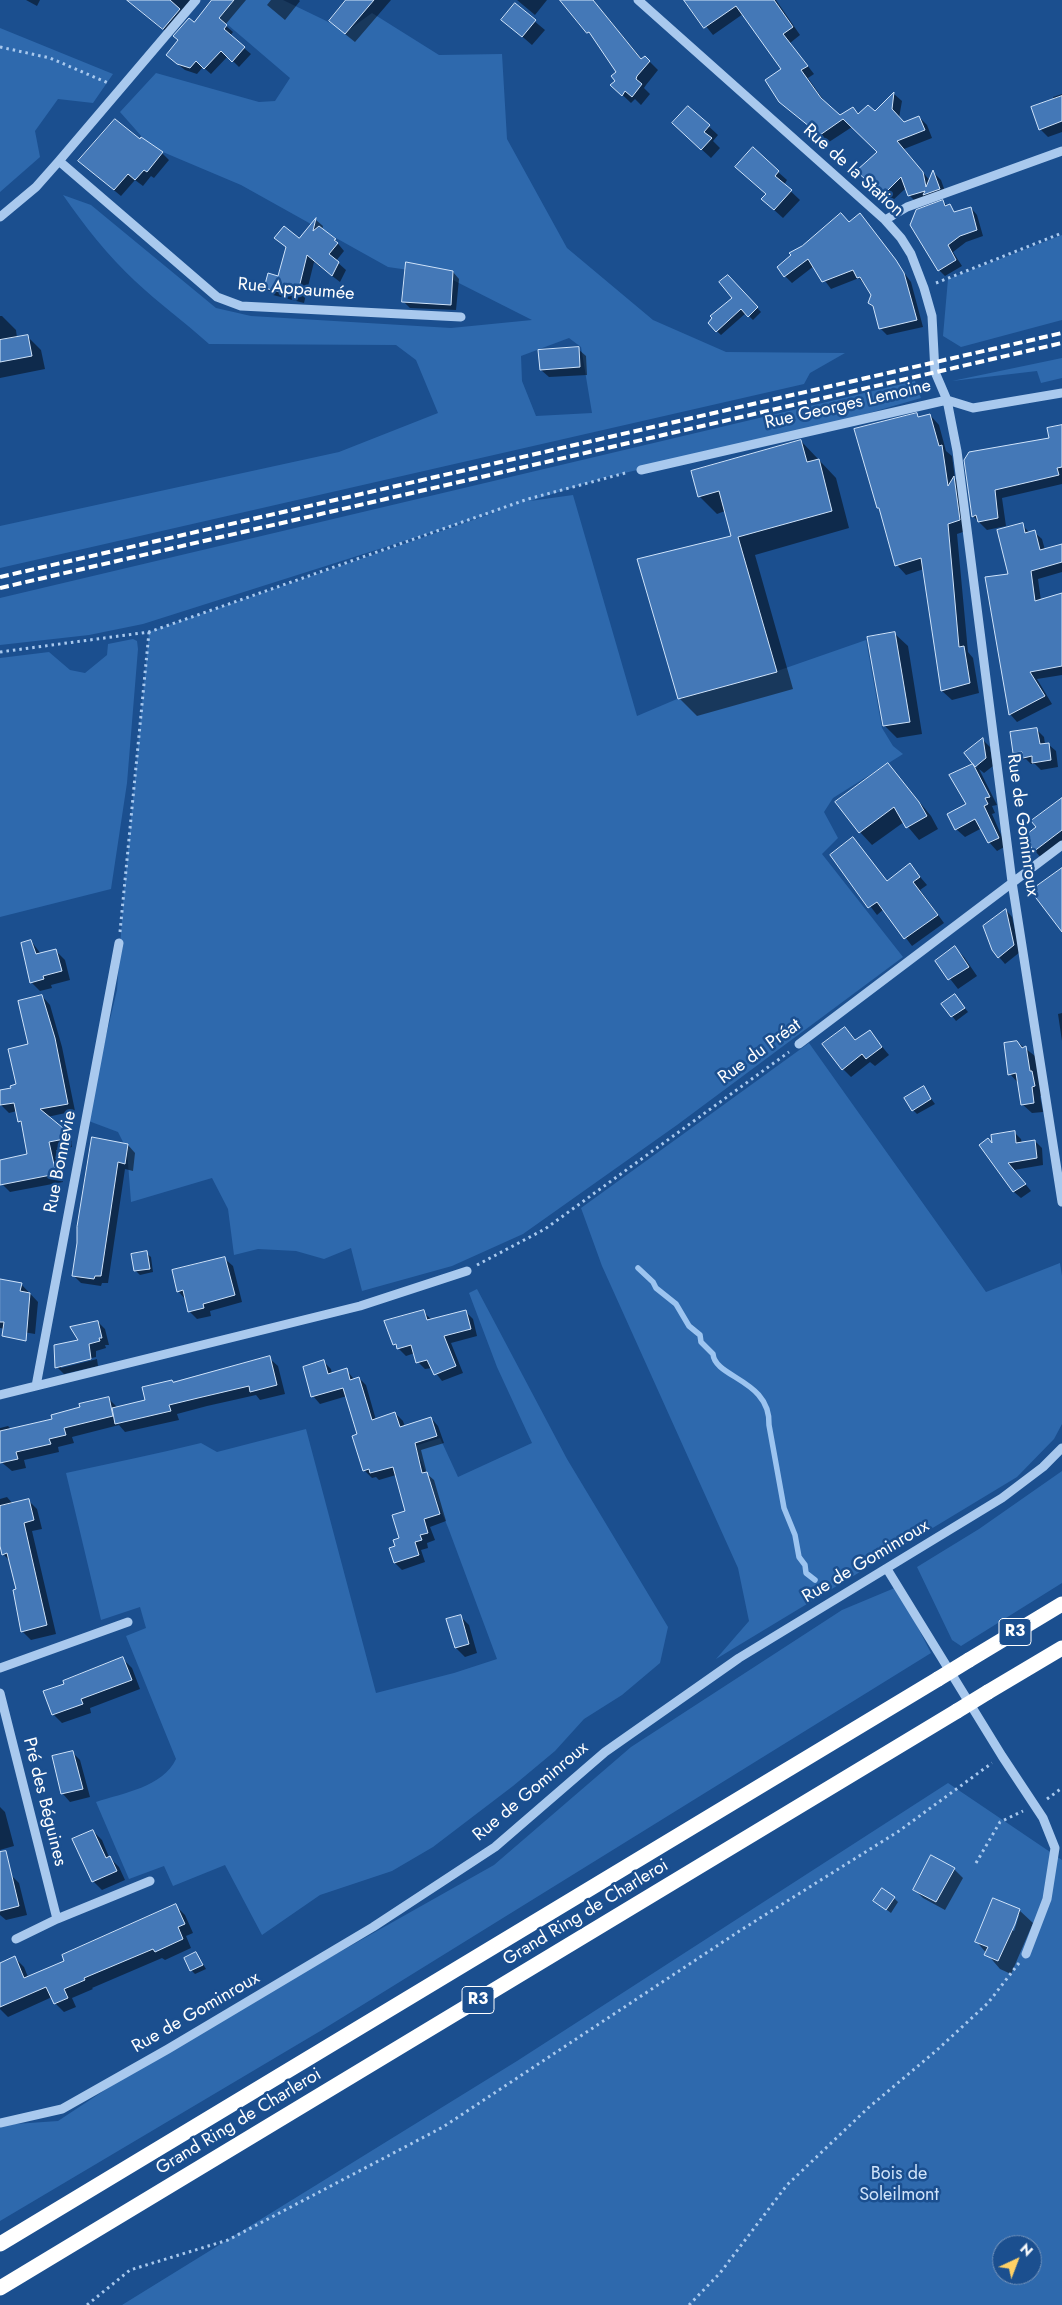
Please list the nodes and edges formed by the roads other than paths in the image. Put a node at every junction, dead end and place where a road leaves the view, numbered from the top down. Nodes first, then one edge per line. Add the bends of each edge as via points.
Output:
1 (196, 0) edge
2 (638, 0) edge
3 (1062, 151) edge
4 (60, 161) junction
5 (0, 217) edge
6 (885, 220) junction
7 (461, 317) dead end
8 (1062, 393) edge
9 (947, 400) junction
10 (957, 452) joint
11 (641, 470) road end
12 (1062, 845) edge
13 (1012, 882) junction
14 (119, 943) road end
15 (799, 1044) road end
16 (1062, 1202) edge
17 (467, 1270) road end
18 (36, 1386) junction
19 (0, 1395) edge
20 (1062, 1448) edge
21 (886, 1569) junction
22 (1062, 1604) edge
23 (128, 1622) dead end
24 (1062, 1648) edge
25 (0, 1668) edge
26 (0, 1693) edge
27 (150, 1881) dead end
28 (57, 1918) junction
29 (16, 1939) dead end
30 (1026, 1954) road end
31 (0, 2123) edge
32 (0, 2244) edge
33 (0, 2288) edge

1 - 4 street
2 - 6 street, Rue de la Station
3 - 6 street via 907,207
4 - 5 street via 36,187
4 - 7 street, Rue Appaumée via 217,297 241,306
6 - 9 street, Rue de la Station via 901,238 924,288 932,316 936,372
8 - 9 street, Rue Georges Lemoine via 973,408
9 - 10 street, Rue de la Station
9 - 11 street, Rue Georges Lemoine
10 - 13 street, Rue de Gominroux
12 - 13 street, Rue du Préat
13 - 15 street, Rue du Préat
13 - 16 street, Rue de Gominroux
14 - 18 street, Rue Bonnevie
17 - 18 street via 360,1306
18 - 19 street
20 - 21 street, Rue de Gominroux via 1002,1498
21 - 30 street via 1043,1818 1055,1848 1047,1899
21 - 31 street, Rue de Gominroux via 739,1658 605,1752 495,1847 373,1927 62,2109
22 - 32 highway, Grand Ring de Charleroi / R3, bridge
23 - 25 street
24 - 33 highway, Grand Ring de Charleroi / R3, bridge
26 - 28 street, Pré des Béguines
27 - 28 street
28 - 29 street

